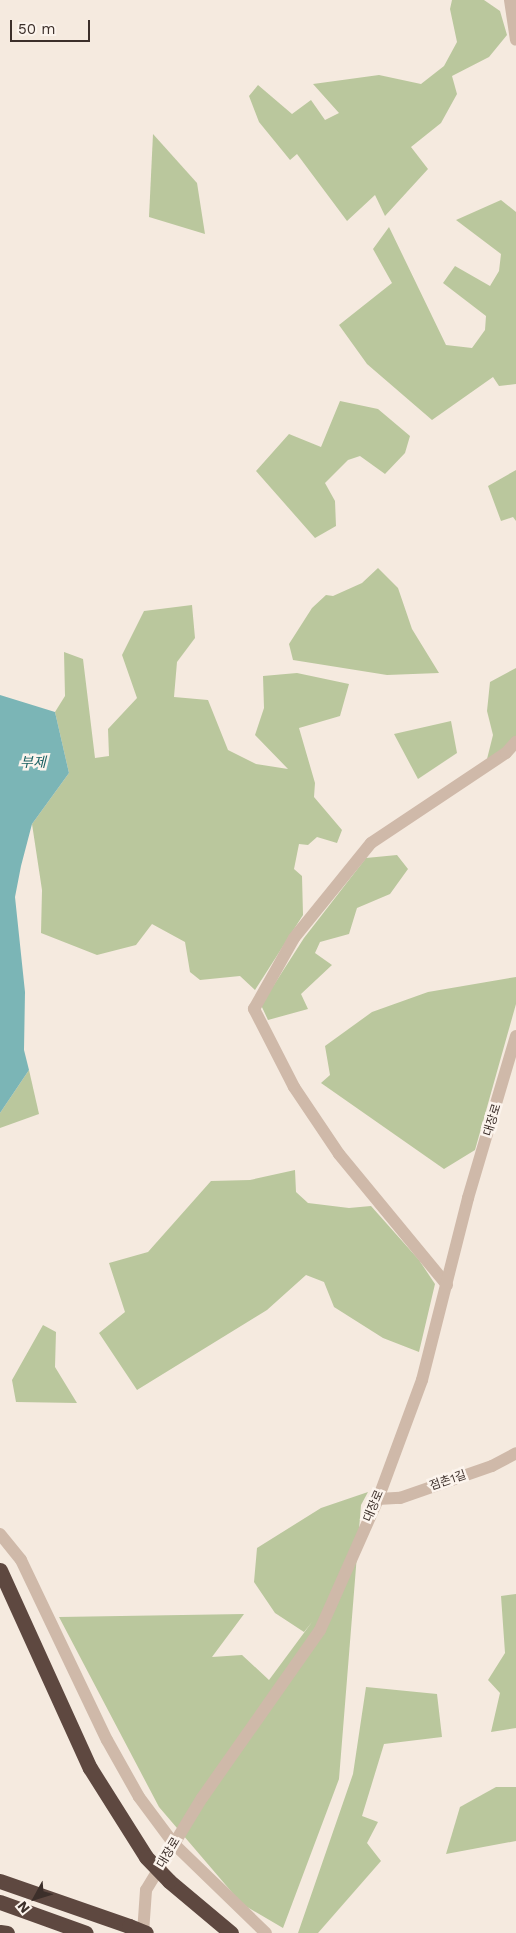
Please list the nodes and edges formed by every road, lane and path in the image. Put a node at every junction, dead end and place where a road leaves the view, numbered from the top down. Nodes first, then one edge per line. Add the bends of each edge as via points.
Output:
1 (510, 0) edge
2 (516, 40) edge
3 (516, 742) edge
4 (516, 1036) edge
5 (447, 1285) junction
6 (516, 1453) edge
7 (378, 1499) junction
8 (0, 1534) edge
9 (0, 1570) edge
10 (174, 1844) junction
11 (0, 1881) edge
12 (0, 1902) edge
13 (0, 1932) edge
14 (7, 1933) edge
15 (86, 1933) edge
16 (145, 1933) edge
17 (231, 1933) edge
18 (266, 1933) edge

1 - 2 street
3 - 5 street via 506,753 370,843 294,938 254,1009 294,1087 340,1154
4 - 5 street, 대장로
5 - 7 street, 대장로 via 422,1380
6 - 7 street, 점촌1길 via 492,1466 400,1498
7 - 10 street, 대장로 via 320,1630
8 - 10 street via 21,1560 107,1740 139,1797
9 - 17 highway, bridge via 90,1768 146,1857 169,1881
10 - 16 street, 대장로 via 146,1890
10 - 18 street
11 - 16 highway, bridge
12 - 15 highway
13 - 14 highway

